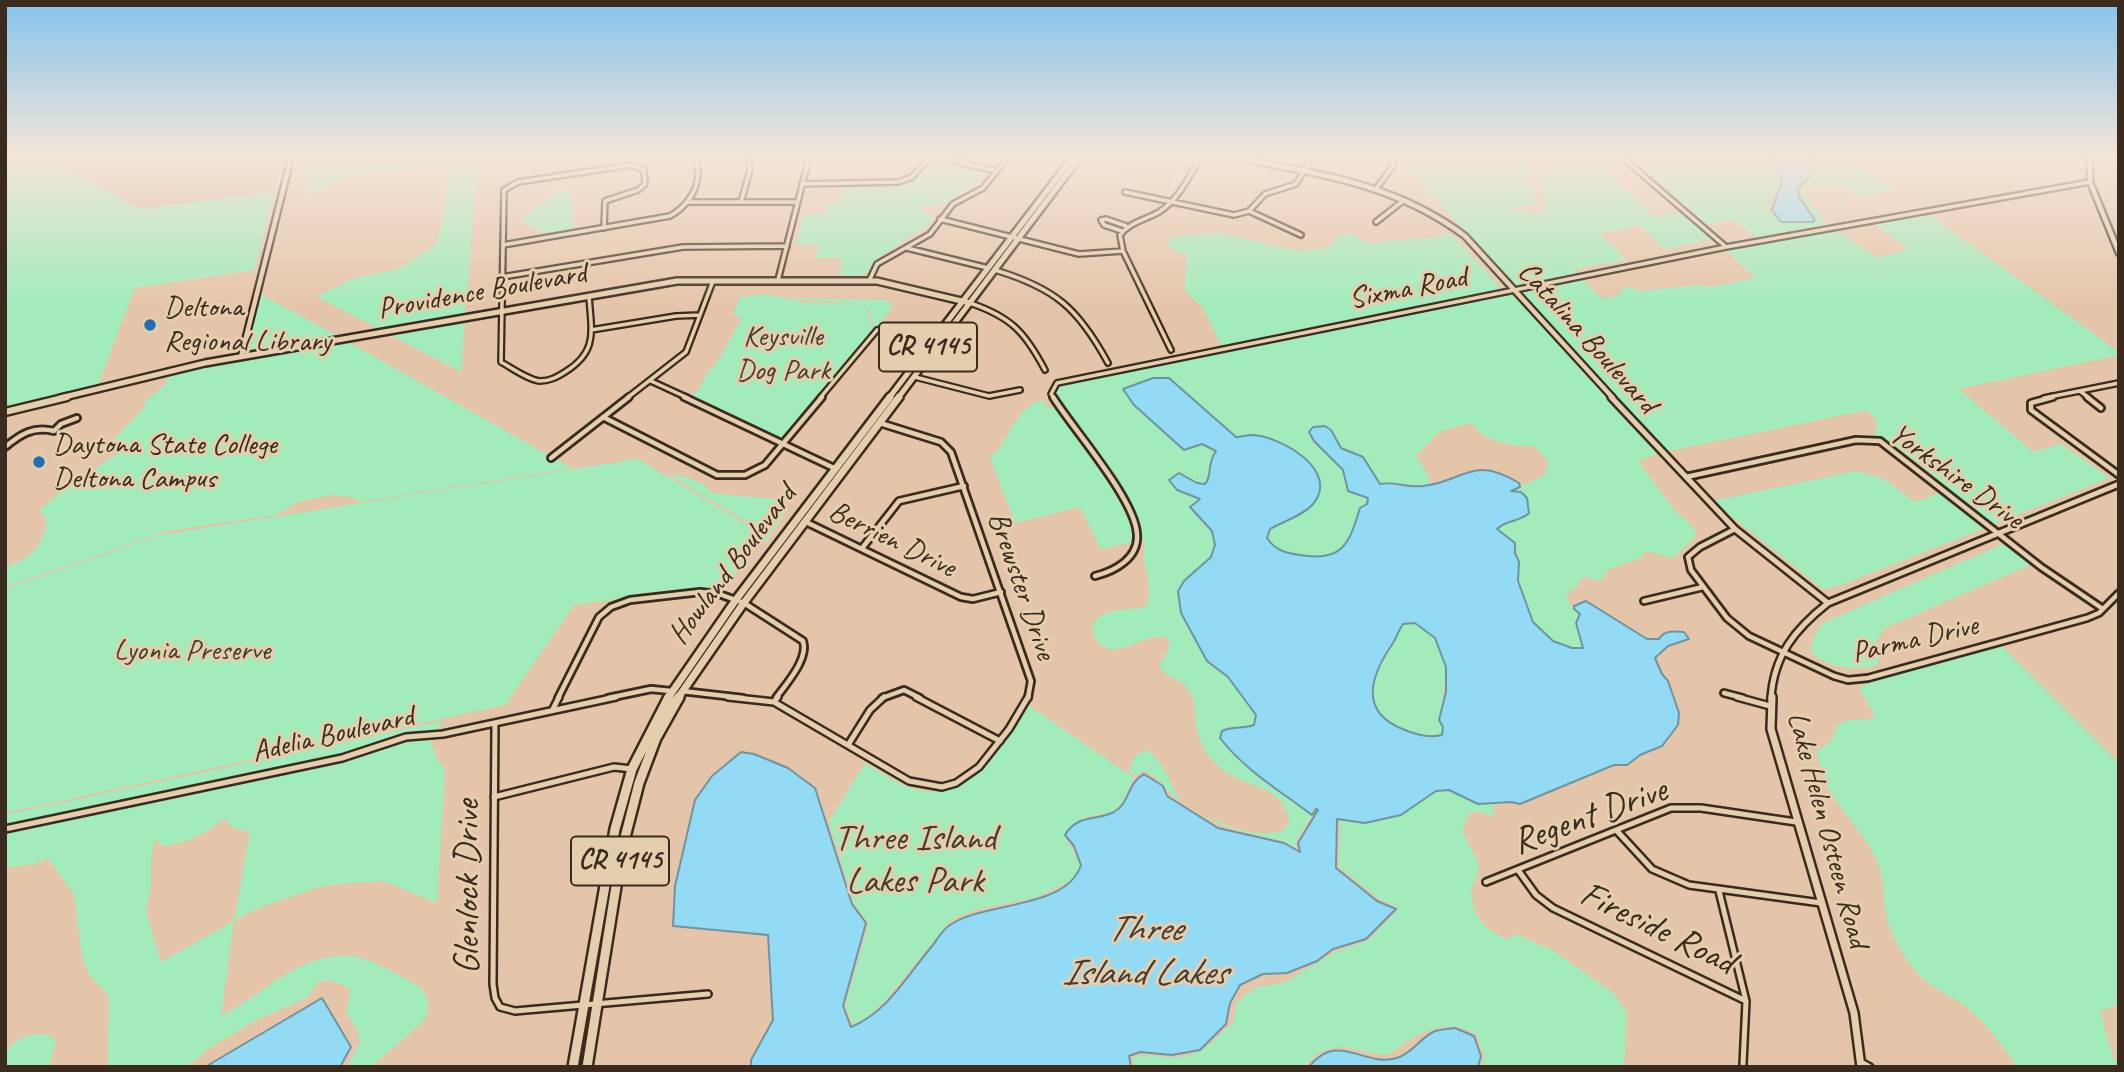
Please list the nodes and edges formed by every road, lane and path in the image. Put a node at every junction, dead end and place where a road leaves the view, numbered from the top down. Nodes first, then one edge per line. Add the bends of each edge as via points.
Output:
1 (279, 208) edge
2 (503, 208) edge
3 (605, 208) edge
4 (684, 208) edge
5 (796, 208) edge
6 (950, 208) edge
7 (1036, 208) edge
8 (1038, 208) edge
9 (1164, 208) edge
10 (1195, 208) edge
11 (1252, 208) edge
12 (1394, 208) edge
13 (1424, 208) edge
14 (1681, 208) edge
15 (1944, 208) edge
16 (2101, 208) edge
17 (1249, 211) junction
18 (940, 219) junction
19 (1376, 222) dead end
20 (1127, 227) junction
21 (604, 228) junction
22 (1122, 231) junction
23 (1301, 235) dead end
24 (1014, 238) junction
25 (503, 245) junction
26 (787, 246) junction
27 (906, 247) junction
28 (1726, 247) junction
29 (1123, 251) junction
30 (2119, 253) edge
31 (988, 268) junction
32 (995, 270) junction
33 (502, 277) junction
34 (778, 280) junction
35 (713, 281) junction
36 (869, 281) junction
37 (1513, 289) junction
38 (589, 296) junction
39 (967, 302) junction
40 (500, 312) junction
41 (701, 315) junction
42 (592, 330) junction
43 (940, 339) junction
44 (973, 347) dead end
45 (1171, 350) dead end
46 (242, 357) junction
47 (1108, 363) dead end
48 (1045, 370) dead end
49 (915, 377) junction
50 (650, 380) junction
51 (2119, 383) edge
52 (1020, 390) dead end
53 (2079, 390) junction
54 (2101, 408) dead end
55 (5, 412) edge
56 (603, 417) junction
57 (77, 418) dead end
58 (880, 423) junction
59 (783, 443) junction
60 (5, 447) edge
61 (551, 458) dead end
62 (839, 470) junction
63 (2119, 475) edge
64 (1685, 478) junction
65 (2119, 484) edge
66 (964, 486) junction
67 (805, 522) junction
68 (1735, 529) junction
69 (1997, 533) junction
70 (863, 548) junction
71 (1096, 576) dead end
72 (1703, 587) junction
73 (1001, 592) junction
74 (2119, 593) edge
75 (1644, 601) dead end
76 (739, 602) junction
77 (1828, 603) junction
78 (2102, 609) junction
79 (1782, 653) junction
80 (671, 691) junction
81 (682, 691) junction
82 (1724, 693) dead end
83 (774, 702) junction
84 (674, 705) junction
85 (1770, 706) junction
86 (552, 710) junction
87 (495, 723) junction
88 (1000, 741) junction
89 (848, 745) junction
90 (632, 769) junction
91 (494, 797) junction
92 (1796, 822) junction
93 (5, 829) edge
94 (1617, 831) junction
95 (1518, 870) junction
96 (1486, 882) dead end
97 (1719, 891) junction
98 (1821, 904) junction
99 (708, 994) dead end
100 (1746, 1001) junction
101 (597, 1004) junction
102 (583, 1006) junction
103 (1743, 1064) dead end
104 (1861, 1065) edge
105 (573, 1067) edge
106 (587, 1067) edge
107 (1870, 1067) edge

1 - 46 street
2 - 25 street
3 - 21 street
4 - 21 street via 670,216
5 - 26 street
6 - 18 street
7 - 24 main road, Howland Boulevard / CR 4145
8 - 24 main road, Howland Boulevard / CR 4145
9 - 20 street
10 - 17 street via 1228,215
11 - 17 street
12 - 19 street
13 - 37 street, Catalina Boulevard via 1455,228
14 - 28 street
15 - 28 street, Sixma Road
16 - 30 street
17 - 23 street
18 - 24 street
18 - 27 street via 930,234
20 - 22 street
20 - 22 street via 1101,220
21 - 25 street
22 - 29 street
24 - 29 street via 1087,255
24 - 31 main road, Howland Boulevard / CR 4145
24 - 32 main road, Howland Boulevard / CR 4145
25 - 33 street
26 - 33 street via 683,247
26 - 34 street
27 - 31 street
27 - 36 street via 877,264
28 - 37 street, Sixma Road
29 - 45 street
31 - 39 main road, Howland Boulevard / CR 4145
32 - 39 main road, Howland Boulevard / CR 4145
32 - 47 street via 1063,299 1083,318
33 - 40 street
34 - 35 main road, Providence Boulevard
34 - 36 main road, Providence Boulevard
35 - 38 main road, Providence Boulevard via 677,281
35 - 41 street
36 - 39 main road, Providence Boulevard
37 - 64 street, Catalina Boulevard
37 - 71 street, Sixma Road via 1057,383 1051,394 1122,499 1137,532 1126,562
38 - 40 main road, Providence Boulevard
38 - 42 street
39 - 43 main road, Howland Boulevard / CR 4145
39 - 48 street via 995,311 1019,326
40 - 42 street via 501,362 538,381 563,375 586,356
40 - 46 main road, Providence Boulevard
41 - 42 street
41 - 50 street via 686,352
43 - 44 street
43 - 49 main road, Howland Boulevard / CR 4145
43 - 59 street via 895,326 877,330
43 - 62 main road, Howland Boulevard / CR 4145
46 - 55 main road, Providence Boulevard
49 - 52 street via 989,396
49 - 58 main road, Howland Boulevard / CR 4145
50 - 56 street
50 - 59 street
51 - 53 street
53 - 54 street
53 - 63 street via 2037,400 2031,403 2031,410
56 - 59 street via 728,477 765,465
56 - 61 street
57 - 60 street via 54,431 32,428
58 - 62 main road, Howland Boulevard / CR 4145
58 - 66 street, Brewster Drive via 948,447
59 - 62 street
62 - 67 main road, Howland Boulevard / CR 4145
62 - 76 main road, Howland Boulevard / CR 4145
64 - 68 street, Catalina Boulevard
64 - 69 street, Yorkshire Drive via 1868,439 1889,446
65 - 69 street, Lake Helen Osteen Road
66 - 70 street via 900,500
66 - 73 street, Brewster Drive
67 - 70 street, Berrien Drive
67 - 76 main road, Howland Boulevard / CR 4145
68 - 72 street, Parma Drive via 1688,557
68 - 77 street, Catalina Boulevard
69 - 77 street, Lake Helen Osteen Road
69 - 78 street, Yorkshire Drive
70 - 73 street, Berrien Drive via 961,597 974,599
72 - 75 street
72 - 79 street, Parma Drive via 1733,624
73 - 88 street, Brewster Drive via 1031,685 1028,702
74 - 78 street, Parma Drive
76 - 80 main road, Howland Boulevard / CR 4145
76 - 81 main road, Howland Boulevard / CR 4145
76 - 83 street via 803,641 800,662
76 - 86 street via 709,592 614,603 599,617
77 - 79 street, Lake Helen Osteen Road via 1800,624 1784,642
78 - 79 street, Parma Drive via 2087,618 1862,679 1834,676
79 - 85 street, Lake Helen Osteen Road
80 - 84 main road
80 - 86 street, Adelia Boulevard via 651,689
80 - 90 main road, Howland Boulevard / CR 4145
81 - 83 street, Brewster Drive
81 - 84 main road, Howland Boulevard / CR 4145
82 - 85 street
83 - 89 street, Brewster Drive
84 - 101 main road, Howland Boulevard / CR 4145 via 656,738 628,823
85 - 92 street, Lake Helen Osteen Road via 1776,749
86 - 87 street, Adelia Boulevard
87 - 91 street, Glenlock Drive
87 - 93 street, Adelia Boulevard via 406,737 342,758
88 - 89 street, Brewster Drive via 969,778 932,787 909,781
88 - 89 street via 904,690 881,696
90 - 91 street via 614,767
90 - 102 main road, Howland Boulevard / CR 4145 via 615,830
91 - 102 street, Glenlock Drive via 495,998 500,1007 515,1011
92 - 94 street, Regent Drive via 1701,807 1671,808
92 - 98 street, Lake Helen Osteen Road
94 - 95 street, Regent Drive
94 - 97 street via 1652,869 1689,886
95 - 96 street, Regent Drive
95 - 100 street, Fireside Road via 1536,895 1553,908
97 - 98 street
97 - 100 street
98 - 104 street, Lake Helen Osteen Road via 1854,1013
99 - 101 street
100 - 103 street
101 - 102 street
101 - 106 main road, Howland Boulevard / CR 4145
102 - 105 main road, Howland Boulevard / CR 4145
104 - 107 street

